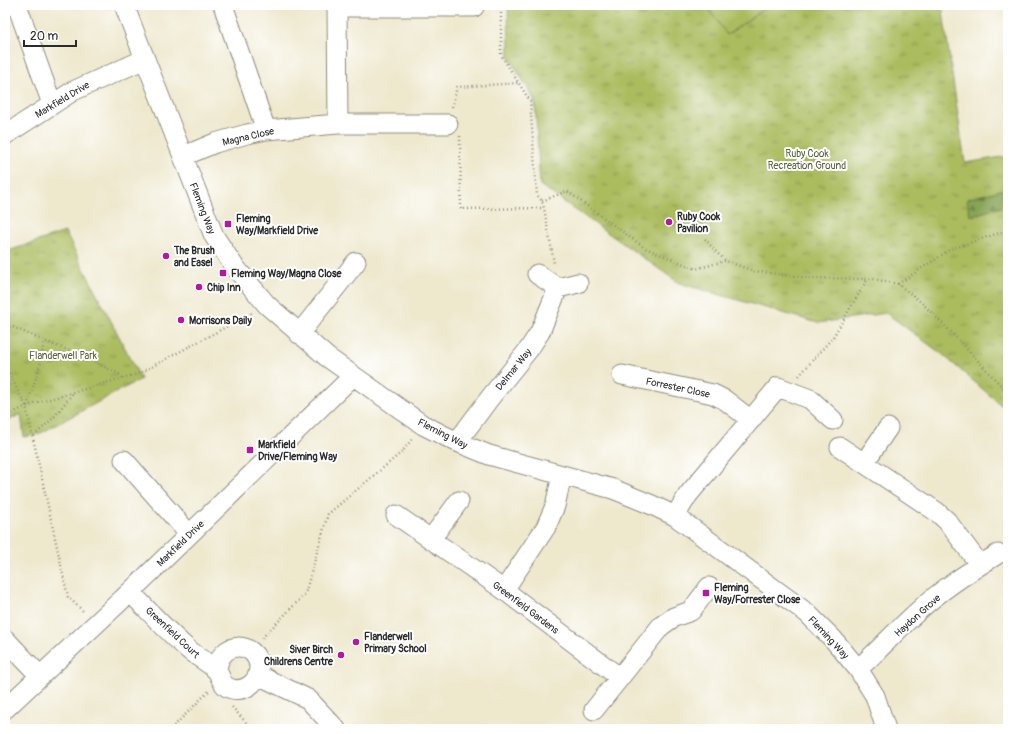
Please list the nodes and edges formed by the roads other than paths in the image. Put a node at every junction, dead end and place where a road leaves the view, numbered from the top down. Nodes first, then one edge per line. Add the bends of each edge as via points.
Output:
1 (17, 5) edge
2 (124, 5) edge
3 (223, 5) edge
4 (474, 8) dead end
5 (145, 59) junction
6 (52, 104) junction
7 (338, 124) junction
8 (448, 124) road end
9 (266, 130) junction
10 (5, 135) edge
11 (184, 156) junction
12 (356, 262) dead end
13 (537, 274) dead end
14 (578, 284) dead end
15 (558, 288) junction
16 (299, 334) junction
17 (622, 375) dead end
18 (353, 376) junction
19 (751, 420) junction
20 (833, 420) dead end
21 (888, 428) dead end
22 (457, 442) junction
23 (840, 447) dead end
24 (124, 460) dead end
25 (864, 463) junction
26 (562, 475) junction
27 (459, 501) dead end
28 (396, 515) dead end
29 (675, 516) junction
30 (189, 534) junction
31 (431, 539) junction
32 (998, 554) dead end
33 (980, 565) junction
34 (709, 587) dead end
35 (504, 590) junction
36 (130, 592) junction
37 (5, 640) edge
38 (858, 669) junction
39 (258, 675) junction
40 (40, 676) junction
41 (619, 677) junction
42 (223, 680) junction
43 (5, 709) edge
44 (594, 710) dead end
45 (336, 729) edge
46 (886, 729) edge

1 - 6 street
2 - 5 street, Fleming Way
3 - 9 street
4 - 7 street via 338,7
5 - 6 street, Markfield Drive via 80,87
5 - 11 street, Fleming Way
6 - 10 street, Markfield Drive
7 - 8 street, Magna Close
7 - 9 street, Magna Close
9 - 11 street, Magna Close via 216,143
11 - 16 street, Fleming Way via 214,236 234,266 267,305
12 - 16 street
13 - 15 street
14 - 15 street
15 - 22 street, Delmar Way via 540,332 529,349
16 - 18 street, Fleming Way
17 - 19 street, Forrester Close via 713,394
18 - 22 street, Fleming Way via 423,425
18 - 30 street, Markfield Drive
19 - 20 street via 782,389 810,399
19 - 29 street via 688,495
21 - 25 street
22 - 26 street, Fleming Way via 489,455
23 - 25 street
24 - 30 street
25 - 33 street via 937,512 947,521
26 - 29 street, Fleming Way via 613,490
26 - 35 street via 555,506 546,526
27 - 31 street
28 - 31 street, Greenfield Gardens
29 - 38 street, Fleming Way via 807,613
30 - 36 street, Markfield Drive
31 - 35 street, Greenfield Gardens
32 - 33 street, Haydon Grove
33 - 38 street, Haydon Grove via 916,613
34 - 41 street via 691,611 674,617 661,626
35 - 41 street, Greenfield Gardens
36 - 40 street, Markfield Drive
36 - 42 street, Greenfield Court
37 - 40 street
38 - 46 street, Fleming Way via 875,696
39 - 42 street via 255,681 245,688
39 - 42 street via 258,661 255,655 250,650 234,647 221,655 217,663
39 - 45 street via 308,699
40 - 43 street, Markfield Drive
41 - 44 street

